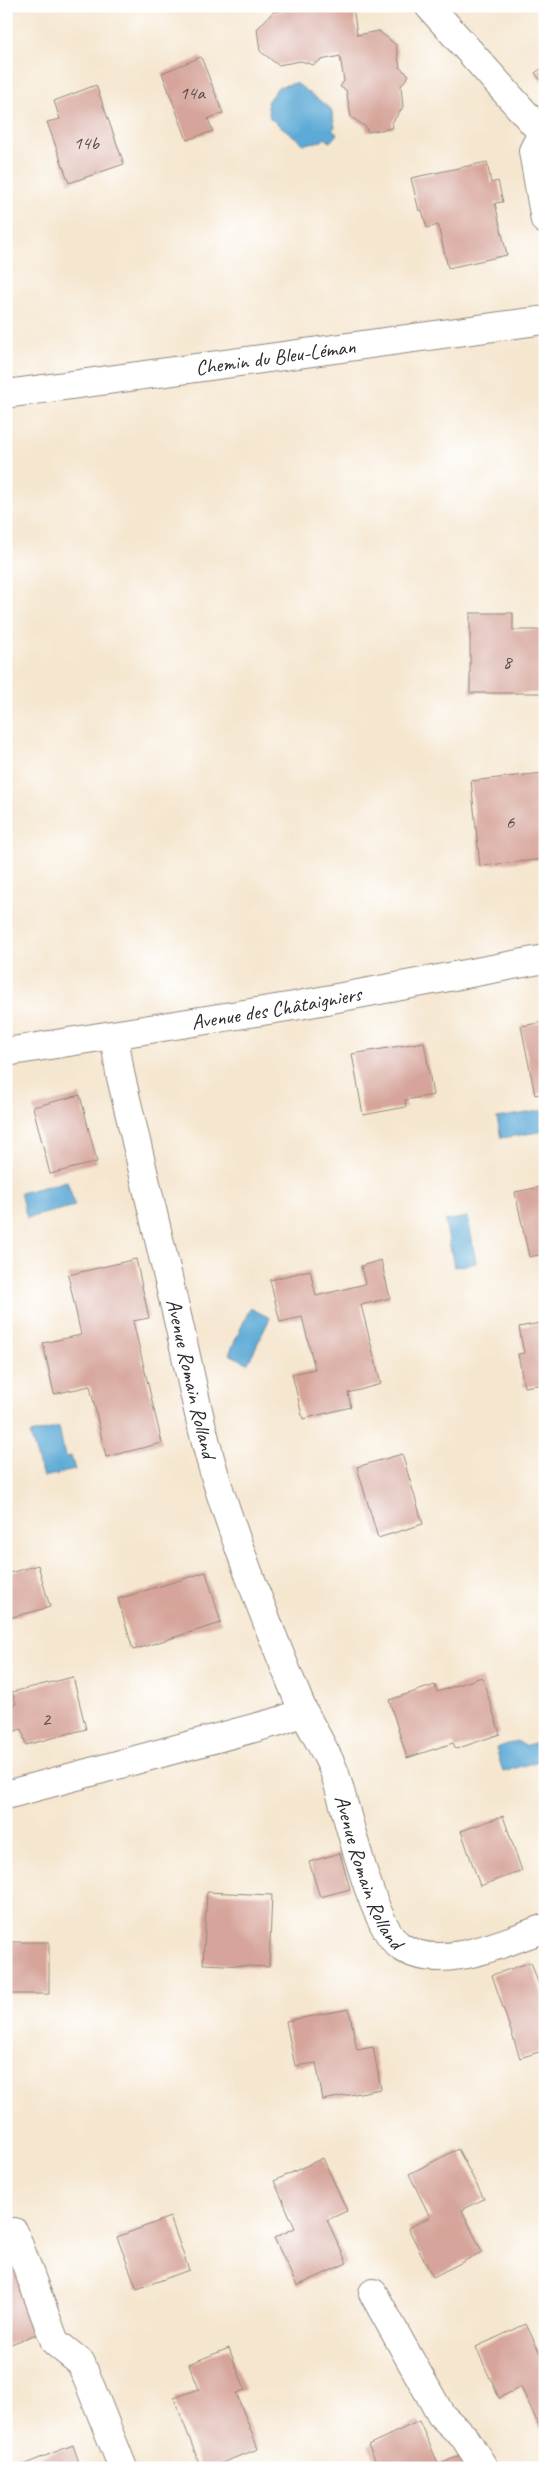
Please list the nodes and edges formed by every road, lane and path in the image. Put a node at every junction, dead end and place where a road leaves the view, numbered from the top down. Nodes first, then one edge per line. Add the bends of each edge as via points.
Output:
1 (429, 6) edge
2 (544, 134) edge
3 (545, 220) edge
4 (545, 320) edge
5 (6, 394) edge
6 (545, 959) edge
7 (114, 1035) junction
8 (6, 1052) edge
9 (303, 1712) junction
10 (6, 1795) edge
11 (545, 1928) edge
12 (14, 2232) dead end
13 (373, 2293) dead end
14 (123, 2468) edge
15 (484, 2468) edge

1 - 2 street
2 - 3 street via 533,151
4 - 5 street, Chemin du Bleu-Léman
6 - 7 street, Avenue des Châtaigniers via 294,1006
7 - 8 street, Avenue des Châtaigniers
7 - 9 street, Avenue Romain Rolland via 120,1073 217,1481 254,1588
9 - 10 street via 280,1722
9 - 11 street, Avenue Romain Rolland via 334,1771 374,1900 384,1925 396,1942 415,1954 448,1957
12 - 14 street via 56,2342 81,2363
13 - 15 street via 441,2414 465,2438

